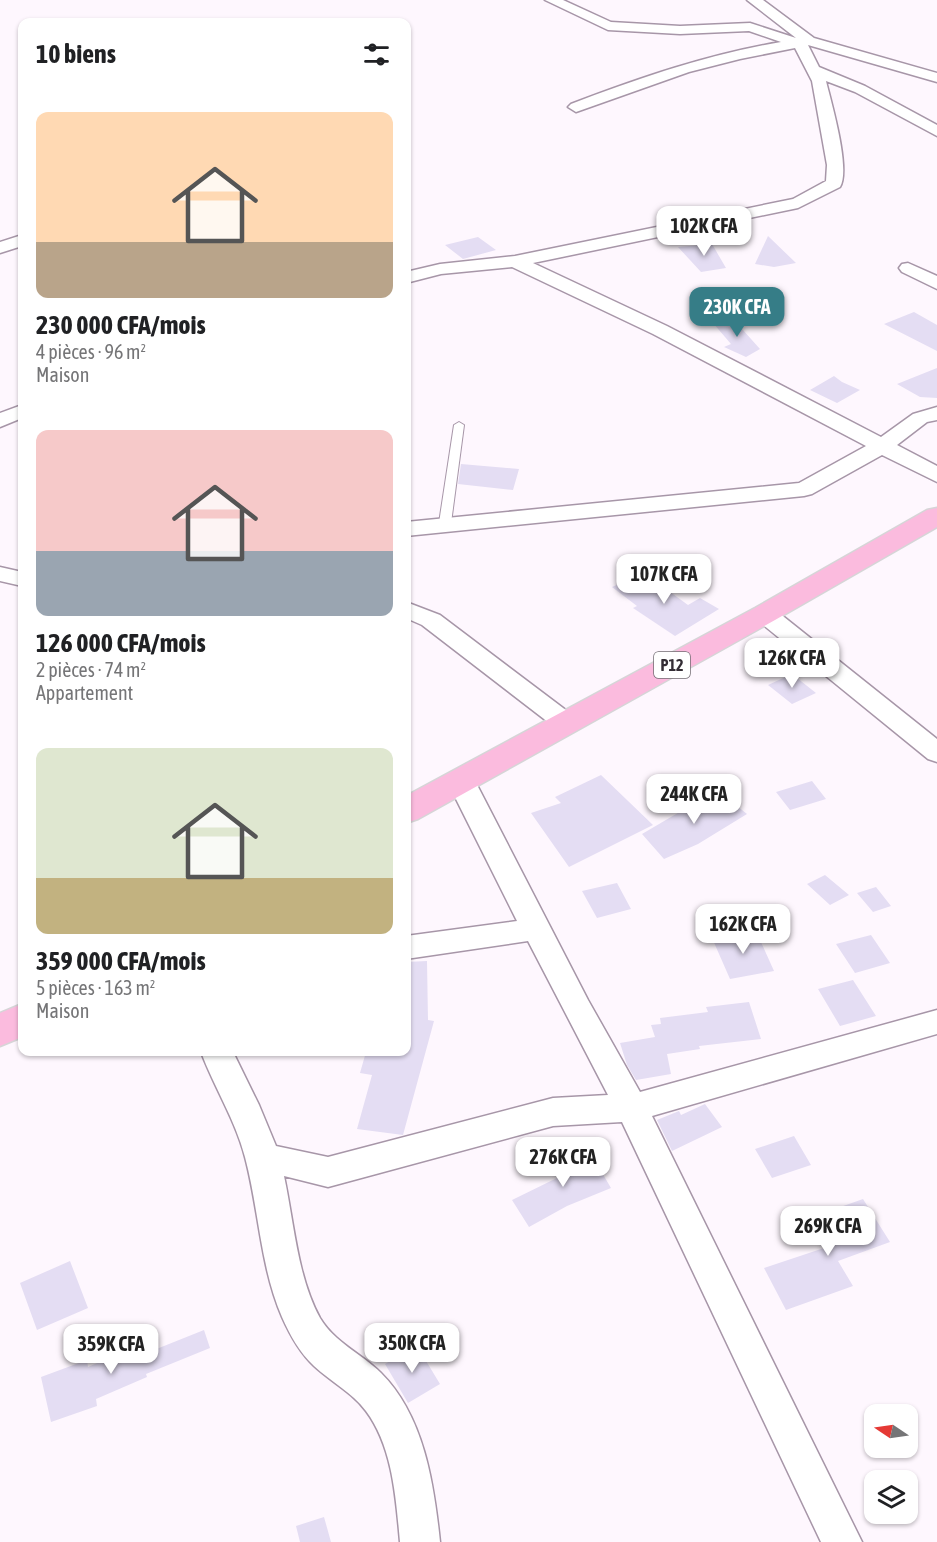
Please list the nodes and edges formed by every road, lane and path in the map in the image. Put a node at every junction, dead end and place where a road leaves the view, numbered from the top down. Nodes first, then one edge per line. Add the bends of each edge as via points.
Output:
1 (552, 0) edge
2 (754, 0) edge
3 (800, 44) junction
4 (813, 70) junction
5 (937, 78) edge
6 (576, 107) dead end
7 (937, 131) edge
8 (18, 241) edge
9 (0, 248) edge
10 (514, 261) junction
11 (908, 268) dead end
12 (411, 277) edge
13 (937, 283) edge
14 (937, 412) edge
15 (18, 413) edge
16 (0, 421) edge
17 (459, 425) dead end
18 (882, 446) junction
19 (937, 475) edge
20 (937, 516) edge
21 (446, 524) junction
22 (411, 528) edge
23 (0, 574) edge
24 (18, 578) edge
25 (411, 611) edge
26 (765, 614) junction
27 (566, 723) junction
28 (937, 753) edge
29 (461, 781) junction
30 (411, 809) edge
31 (536, 929) junction
32 (411, 947) edge
33 (18, 1021) edge
34 (937, 1022) edge
35 (18, 1029) edge
36 (0, 1032) edge
37 (219, 1056) edge
38 (632, 1108) junction
39 (262, 1157) junction
40 (420, 1542) edge
41 (842, 1542) edge

1 - 3 street via 608,26 680,30 750,27
2 - 5 street via 809,41
3 - 4 street
3 - 6 street via 649,79
4 - 7 street via 860,89
4 - 10 street via 819,81 833,154 834,183 798,202
8 - 9 street
10 - 12 street via 440,269
10 - 18 street via 660,330
11 - 13 street
14 - 18 street via 920,418
15 - 16 street
17 - 21 lane
18 - 19 street
18 - 21 street via 804,489
20 - 26 main road, P12
21 - 22 street
23 - 24 street
25 - 27 street via 431,620
26 - 27 main road, P12
26 - 28 street
27 - 29 main road, P12
29 - 30 main road, P12
29 - 31 street
31 - 32 street
31 - 38 street
33 - 36 main road
34 - 38 street
35 - 36 street
37 - 39 street
38 - 39 street via 553,1112 328,1172
38 - 41 street
39 - 40 street via 290,1286 308,1332 389,1410 407,1460

